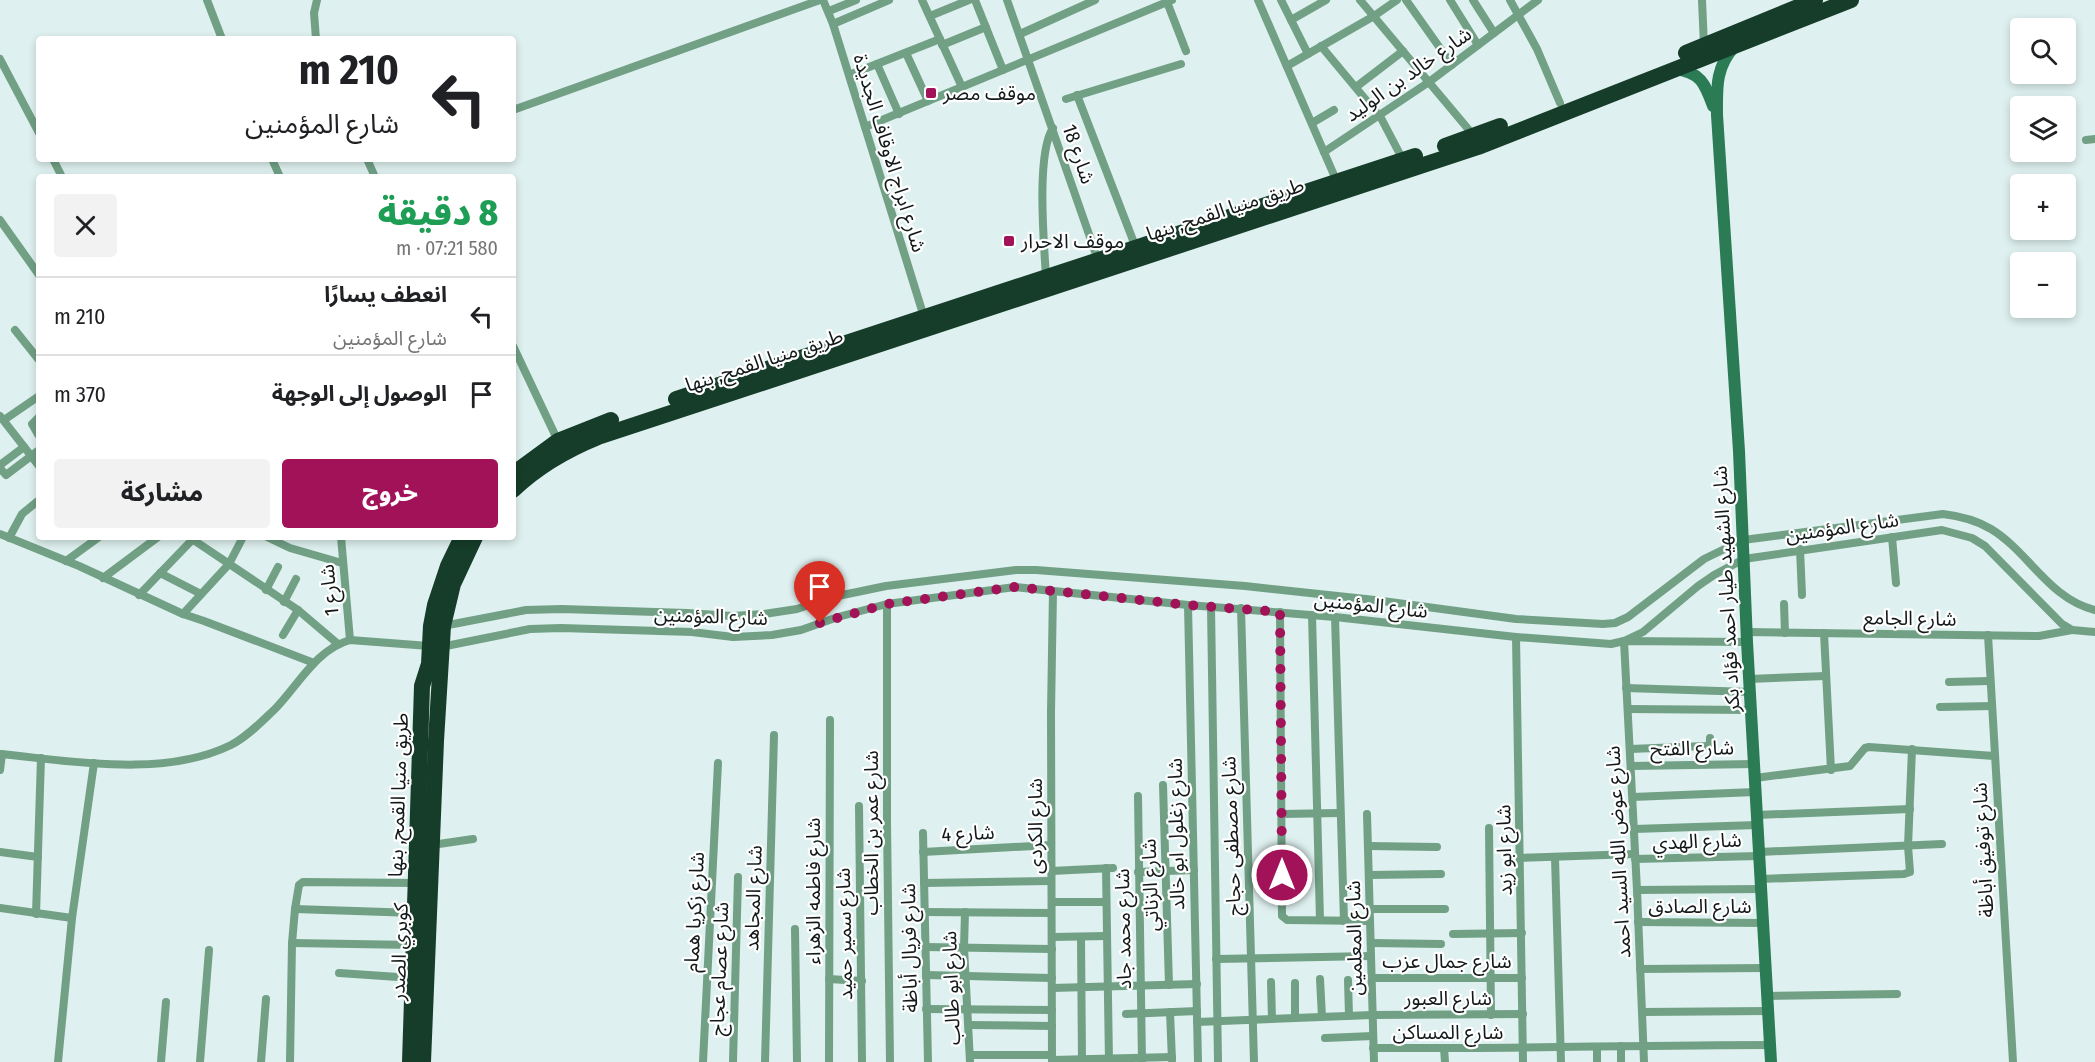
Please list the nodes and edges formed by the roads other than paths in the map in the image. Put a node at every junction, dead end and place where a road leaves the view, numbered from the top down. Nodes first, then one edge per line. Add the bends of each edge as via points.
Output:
1 (207, 0) edge
2 (317, 0) edge
3 (822, 0) edge
4 (856, 0) edge
5 (889, 0) edge
6 (922, 0) edge
7 (969, 0) edge
8 (975, 0) edge
9 (1008, 0) edge
10 (1095, 0) edge
11 (1258, 0) edge
12 (1281, 0) edge
13 (1326, 0) edge
14 (1360, 0) edge
15 (1397, 0) edge
16 (1407, 0) edge
17 (1450, 0) edge
18 (1473, 0) edge
19 (1510, 0) edge
20 (1538, 0) edge
21 (1702, 0) edge
22 (1815, 0) edge
23 (1851, 0) edge
24 (1170, 1) edge
25 (829, 11) junction
26 (1519, 15) junction
27 (930, 16) junction
28 (1374, 16) junction
29 (1291, 20) junction
30 (833, 24) junction
31 (986, 27) junction
32 (1494, 33) junction
33 (1020, 34) junction
34 (221, 36) edge
35 (316, 36) edge
36 (941, 42) junction
37 (1479, 45) junction
38 (1321, 46) junction
39 (1704, 46) junction
40 (1734, 46) junction
41 (1186, 51) dead end
42 (1403, 51) junction
43 (906, 53) junction
44 (1308, 54) junction
45 (0, 59) edge
46 (1029, 59) junction
47 (877, 64) junction
48 (1181, 64) dead end
49 (1452, 65) junction
50 (1287, 66) junction
51 (1675, 69) junction
52 (1004, 70) junction
53 (849, 75) junction
54 (1429, 82) junction
55 (962, 87) junction
56 (1356, 87) junction
57 (1077, 95) junction
58 (1066, 99) dead end
59 (928, 101) junction
60 (1560, 103) junction
61 (516, 109) edge
62 (1334, 110) dead end
63 (898, 114) junction
64 (1717, 115) junction
65 (1380, 116) junction
66 (1312, 123) junction
67 (36, 127) edge
68 (865, 127) junction
69 (1053, 128) junction
70 (1474, 136) junction
71 (1324, 152) junction
72 (1403, 160) junction
73 (1337, 182) junction
74 (0, 220) edge
75 (1136, 248) junction
76 (1098, 260) junction
77 (36, 271) edge
78 (1046, 277) junction
79 (924, 317) junction
80 (15, 330) dead end
81 (516, 352) edge
82 (36, 356) edge
83 (703, 396) junction
84 (36, 398) edge
85 (2, 418) edge
86 (558, 441) junction
87 (24, 447) junction
88 (36, 452) edge
89 (31, 456) junction
90 (36, 462) edge
91 (2, 469) edge
92 (516, 472) edge
93 (516, 487) edge
94 (36, 502) edge
95 (0, 534) edge
96 (1892, 537) junction
97 (9, 538) junction
98 (95, 540) edge
99 (154, 540) edge
100 (189, 540) edge
101 (194, 540) edge
102 (241, 540) edge
103 (273, 540) edge
104 (341, 540) edge
105 (461, 540) edge
106 (474, 540) edge
107 (1743, 540) junction
108 (1800, 549) junction
109 (1744, 559) junction
110 (66, 561) junction
111 (342, 563) junction
112 (229, 564) junction
113 (278, 567) dead end
114 (160, 573) junction
115 (103, 578) junction
116 (296, 579) dead end
117 (1896, 583) dead end
118 (266, 590) junction
119 (1053, 591) junction
120 (201, 594) junction
121 (139, 595) junction
122 (1802, 595) dead end
123 (284, 602) junction
124 (887, 604) junction
125 (1784, 604) dead end
126 (1188, 605) junction
127 (1211, 607) junction
128 (1241, 608) junction
129 (298, 610) junction
130 (2095, 610) edge
131 (1280, 612) junction
132 (183, 614) junction
133 (1312, 615) junction
134 (1335, 617) junction
135 (443, 626) junction
136 (2072, 630) junction
137 (2095, 632) edge
138 (1785, 633) junction
139 (1824, 633) junction
140 (283, 635) dead end
141 (1988, 635) junction
142 (1516, 637) junction
143 (1747, 637) junction
144 (351, 640) junction
145 (1624, 641) junction
146 (338, 644) junction
147 (435, 646) junction
148 (314, 663) junction
149 (429, 664) junction
150 (1826, 676) junction
151 (1990, 681) junction
152 (1949, 682) dead end
153 (1749, 685) junction
154 (1626, 688) junction
155 (1992, 706) junction
156 (1940, 707) dead end
157 (1628, 709) junction
158 (1751, 710) junction
159 (830, 720) dead end
160 (774, 735) dead end
161 (1710, 738) dead end
162 (436, 741) junction
163 (1630, 749) junction
164 (1912, 749) junction
165 (1, 754) edge
166 (1994, 756) junction
167 (41, 758) junction
168 (94, 763) junction
169 (718, 763) dead end
170 (1754, 764) junction
171 (1631, 766) junction
172 (0, 770) edge
173 (1831, 770) junction
174 (1755, 778) junction
175 (1163, 785) dead end
176 (1755, 792) junction
177 (1138, 796) dead end
178 (1633, 797) junction
179 (859, 806) dead end
180 (1910, 809) junction
181 (1282, 813) junction
182 (1317, 813) junction
183 (1339, 813) junction
184 (1367, 814) dead end
185 (1757, 820) junction
186 (1489, 828) dead end
187 (1634, 830) junction
188 (923, 833) dead end
189 (473, 839) dead end
190 (1942, 844) dead end
191 (432, 845) junction
192 (1051, 845) junction
193 (1368, 846) junction
194 (1437, 846) dead end
195 (1908, 846) junction
196 (0, 852) edge
197 (923, 852) junction
198 (1759, 854) junction
199 (38, 857) junction
200 (1635, 857) junction
201 (1520, 858) junction
202 (1555, 858) junction
203 (1194, 870) junction
204 (1051, 871) junction
205 (1166, 871) junction
206 (1138, 872) junction
207 (1441, 874) dead end
208 (1369, 875) junction
209 (738, 877) dead end
210 (1051, 881) junction
211 (924, 883) junction
212 (416, 884) junction
213 (1761, 884) junction
214 (1637, 890) junction
215 (1052, 902) junction
216 (1106, 902) junction
217 (0, 908) edge
218 (295, 909) junction
219 (1370, 909) junction
220 (1445, 909) dead end
221 (924, 912) junction
222 (965, 912) junction
223 (1052, 913) junction
224 (36, 914) junction
225 (422, 914) junction
226 (72, 918) junction
227 (1320, 920) junction
228 (1344, 921) junction
229 (1370, 921) junction
230 (1638, 922) junction
231 (1763, 923) junction
232 (795, 929) dead end
233 (1453, 933) dead end
234 (1490, 933) junction
235 (1522, 933) junction
236 (1107, 936) junction
237 (1052, 937) junction
238 (1081, 937) junction
239 (292, 943) junction
240 (1371, 943) junction
241 (1440, 944) dead end
242 (414, 945) junction
243 (925, 947) junction
244 (964, 947) junction
245 (1052, 949) junction
246 (209, 950) dead end
247 (1371, 956) junction
248 (1251, 958) junction
249 (1216, 959) junction
250 (1766, 968) junction
251 (1640, 969) junction
252 (339, 973) dead end
253 (926, 975) junction
254 (965, 975) junction
255 (413, 978) junction
256 (1052, 978) junction
257 (1372, 978) junction
258 (1491, 978) junction
259 (1522, 978) junction
260 (829, 979) junction
261 (1320, 979) dead end
262 (1348, 980) dead end
263 (862, 981) junction
264 (1271, 982) dead end
265 (1295, 983) dead end
266 (1197, 984) junction
267 (1169, 985) junction
268 (1140, 986) junction
269 (1081, 987) junction
270 (1108, 987) junction
271 (1052, 988) junction
272 (1897, 994) dead end
273 (1767, 996) junction
274 (266, 999) dead end
275 (166, 1002) dead end
276 (927, 1009) junction
277 (969, 1010) junction
278 (1052, 1010) junction
279 (1197, 1011) junction
280 (1768, 1011) junction
281 (1170, 1012) junction
282 (1642, 1012) junction
283 (1141, 1013) junction
284 (1126, 1014) dead end
285 (1523, 1014) junction
286 (1372, 1015) junction
287 (1491, 1015) junction
288 (1349, 1016) junction
289 (1322, 1017) junction
290 (1295, 1018) junction
291 (1272, 1019) junction
292 (1253, 1020) junction
293 (1217, 1021) junction
294 (1197, 1022) junction
295 (969, 1025) junction
296 (1052, 1026) junction
297 (1373, 1036) junction
298 (1326, 1038) dead end
299 (1643, 1045) junction
300 (1770, 1045) junction
301 (1621, 1046) junction
302 (1597, 1047) junction
303 (1373, 1048) junction
304 (1444, 1048) junction
305 (1560, 1048) junction
306 (1523, 1049) junction
307 (970, 1058) edge
308 (1052, 1059) edge
309 (1109, 1060) edge
310 (1142, 1060) edge
311 (1172, 1060) edge
312 (1082, 1061) edge
313 (58, 1062) edge
314 (161, 1062) edge
315 (200, 1062) edge
316 (261, 1062) edge
317 (290, 1062) edge
318 (410, 1062) edge
319 (419, 1062) edge
320 (703, 1062) edge
321 (733, 1062) edge
322 (765, 1062) edge
323 (797, 1062) edge
324 (829, 1062) edge
325 (862, 1062) edge
326 (890, 1062) edge
327 (928, 1062) edge
328 (1198, 1062) edge
329 (1218, 1062) edge
330 (1254, 1062) edge
331 (1374, 1062) edge
332 (1444, 1062) edge
333 (1523, 1062) edge
334 (1561, 1062) edge
335 (1597, 1062) edge
336 (1621, 1062) edge
337 (1644, 1062) edge
338 (1771, 1062) edge
339 (2013, 1062) edge

1 - 34 street
2 - 35 street
3 - 25 street, شارع ابراج الاوقاف الجديدة
3 - 61 street
4 - 25 street
5 - 30 street
6 - 27 street
7 - 27 street
8 - 31 street
9 - 33 street
10 - 33 street
11 - 50 street
12 - 29 street
13 - 29 street
14 - 28 street
15 - 28 street
16 - 49 street
17 - 37 street
18 - 32 street
19 - 26 street
20 - 26 street, شارع خالد بن الوليد
21 - 39 street
22 - 39 highway, طريق منيا القمح, بنها
23 - 40 highway, طريق منيا القمح, بنها
24 - 41 street
24 - 46 street
25 - 30 street, شارع ابراج الاوقاف الجديدة
26 - 32 street, شارع خالد بن الوليد
26 - 60 street
27 - 36 street
28 - 38 street
28 - 42 street
29 - 44 street
30 - 53 street, شارع ابراج الاوقاف الجديدة
31 - 36 street
31 - 52 street
32 - 37 street, شارع خالد بن الوليد
33 - 46 street
36 - 43 street
36 - 55 street
37 - 49 street, شارع خالد بن الوليد
38 - 44 street
38 - 56 street
39 - 60 highway, طريق منيا القمح, بنها
40 - 51 highway, طريق منيا القمح, بنها
40 - 64 street, شارع الشهيد طيار احمد فؤاد بكر via 1717,76
42 - 54 street
42 - 56 street
43 - 47 street
43 - 59 street
44 - 50 street
45 - 67 street
46 - 52 street
46 - 69 street, شارع 18
47 - 53 street
47 - 63 street
48 - 57 street
49 - 54 street, شارع خالد بن الوليد
50 - 66 street
51 - 64 street, شارع الشهيد طيار احمد فؤاد بكر via 1685,70 1702,81
51 - 83 highway, طريق منيا القمح, بنها via 1432,163
52 - 55 street
53 - 68 street, شارع ابراج الاوقاف الجديدة
54 - 65 street, شارع خالد بن الوليد
54 - 70 street
55 - 59 street
56 - 65 street
57 - 58 street
57 - 75 street
59 - 63 street
60 - 70 highway, طريق منيا القمح, بنها
62 - 66 street
63 - 68 street
64 - 107 street, شارع الشهيد طيار احمد فؤاد بكر
65 - 71 street, شارع خالد بن الوليد
65 - 72 street
66 - 71 street
68 - 79 street, شارع ابراج الاوقاف الجديدة
69 - 76 street, شارع 18
69 - 78 street via 1044,153
70 - 72 highway, طريق منيا القمح, بنها
71 - 73 street
72 - 73 highway, طريق منيا القمح, بنها
73 - 75 highway, طريق منيا القمح, بنها
74 - 77 street
75 - 76 highway, طريق منيا القمح, بنها
76 - 78 highway, طريق منيا القمح, بنها
78 - 79 highway, طريق منيا القمح, بنها
79 - 83 highway, طريق منيا القمح, بنها
80 - 82 street
81 - 86 street
83 - 86 highway, طريق منيا القمح, بنها via 594,426
83 - 93 highway, طريق منيا القمح, بنها via 578,445 541,466
84 - 85 street
85 - 87 street
86 - 92 highway, طريق منيا القمح, بنها
87 - 89 street
87 - 91 street
88 - 89 street
89 - 90 street
89 - 91 street
94 - 97 street via 22,514
95 - 97 street
96 - 108 street, شارع المؤمنين
96 - 117 street
96 - 136 street, شارع المؤمنين via 1942,530 1972,538 1997,556 2053,616
97 - 110 street
98 - 110 street
99 - 115 street
100 - 114 street
101 - 112 street
102 - 112 street
103 - 111 street
104 - 111 street, شارع 1
105 - 147 highway, طريق منيا القمح, بنها via 435,605
106 - 135 highway, طريق منيا القمح, بنها via 453,584
107 - 109 street, شارع الشهيد طيار احمد فؤاد بكر
107 - 130 street, شارع المؤمنين via 1943,514 1961,516 1993,530 2058,592
107 - 135 street, شارع المؤمنين via 1704,559 1628,617 1602,624 1516,619 1245,586 1016,570 886,586 764,614 526,610
108 - 109 street, شارع المؤمنين
108 - 122 street
109 - 143 street, شارع الشهيد طيار احمد فؤاد بكر
109 - 145 street, شارع المؤمنين via 1714,575 1643,632
110 - 115 street
111 - 144 street, شارع 1
112 - 118 street
112 - 120 street
113 - 118 street
114 - 120 street
114 - 121 street
115 - 121 street
116 - 123 street
118 - 123 street
119 - 124 street, شارع المؤمنين via 1015,587
119 - 126 street, شارع المؤمنين
119 - 192 street, شارع الكردى
120 - 132 street
121 - 132 street
123 - 129 street
124 - 147 street, شارع المؤمنين via 772,635 530,629
124 - 326 street, شارع عمر بن الخطاب
125 - 138 street
126 - 127 street, شارع المؤمنين
126 - 203 street, شارع زغلول ابو خالد
127 - 128 street, شارع المؤمنين
127 - 249 street
128 - 131 street, شارع المؤمنين
128 - 248 street, شارع مصطفى حجاج
129 - 140 street
129 - 146 street
131 - 133 street, شارع المؤمنين
131 - 181 street
132 - 148 street
133 - 134 street, شارع المؤمنين
133 - 182 street
134 - 142 street, شارع المؤمنين
134 - 183 street
135 - 147 highway, طريق منيا القمح, بنها
136 - 137 street
136 - 141 street, شارع الجامع via 2039,636
138 - 139 street, شارع الجامع
138 - 143 street, شارع الجامع
139 - 141 street, شارع الجامع
139 - 150 street
141 - 151 street, شارع توفيق أباظة
142 - 145 street, شارع المؤمنين via 1611,644
142 - 201 street, شارع ابو زيد
143 - 145 street, شارع الجامع
143 - 153 street, شارع الشهيد طيار احمد فؤاد بكر
144 - 146 street
144 - 147 street, شارع المؤمنين
145 - 154 street, شارع عوض الله السيد احمد
146 - 148 street
147 - 149 highway, طريق منيا القمح, بنها
147 - 162 highway, طريق منيا القمح, بنها
148 - 168 street via 276,708 233,744 173,763
149 - 212 highway, طريق منيا القمح, بنها via 422,686
149 - 319 highway, كوبري الصدر
150 - 153 street
150 - 173 street
151 - 152 street
151 - 155 street, شارع توفيق أباظة
153 - 154 street
153 - 158 street, شارع الشهيد طيار احمد فؤاد بكر
154 - 157 street, شارع عوض الله السيد احمد
155 - 156 street
155 - 166 street, شارع توفيق أباظة
157 - 158 street
157 - 163 street, شارع عوض الله السيد احمد
158 - 170 street, شارع الشهيد طيار احمد فؤاد بكر
159 - 260 street, شارع فاطمه الزهراء
160 - 322 street, شارع المجاهد
161 - 163 street via 1706,746
162 - 191 highway, طريق منيا القمح, بنها
162 - 319 highway, كوبري الصدر via 431,760
163 - 171 street, شارع عوض الله السيد احمد
164 - 166 street
164 - 173 street via 1869,747 1853,764
164 - 180 street
165 - 167 street
165 - 172 street
166 - 339 street, شارع توفيق أباظة
167 - 168 street
167 - 199 street
168 - 226 street
169 - 320 street, شارع زكريا همام
170 - 171 street, شارع الفتح
170 - 174 street, شارع الشهيد طيار احمد فؤاد بكر
171 - 178 street, شارع عوض الله السيد احمد
173 - 174 street
174 - 176 street, شارع الشهيد طيار احمد فؤاد بكر
175 - 205 street, شارع الزناتي
176 - 178 street
176 - 185 street, شارع الشهيد طيار احمد فؤاد بكر
177 - 206 street, شارع محمد جاد
178 - 187 street, شارع عوض الله السيد احمد
179 - 263 street, شارع سمير حميد
180 - 185 street
180 - 195 street
181 - 182 street
181 - 227 street via 1283,918
182 - 183 street
182 - 227 street
183 - 228 street
184 - 193 street, شارع المعلمين
185 - 187 street
185 - 198 street, شارع الشهيد طيار احمد فؤاد بكر
186 - 234 street
187 - 200 street, شارع عوض الله السيد احمد
188 - 197 street, شارع فريال أباظة
189 - 191 street
190 - 195 street, شارع الهدي
191 - 225 highway, طريق منيا القمح, بنها
192 - 197 street, شارع 4
192 - 204 street, شارع الكردى
193 - 194 street
193 - 208 street, شارع المعلمين
195 - 198 street, شارع الهدي
195 - 213 street via 1907,873
196 - 199 street
197 - 211 street, شارع فريال أباظة
198 - 200 street, شارع الهدي
198 - 213 street, شارع الشهيد طيار احمد فؤاد بكر
199 - 224 street
200 - 202 street, شارع الهدي
200 - 214 street, شارع عوض الله السيد احمد
201 - 202 street, شارع الهدي
201 - 235 street, شارع ابو زيد
202 - 305 street
203 - 205 street
203 - 266 street, شارع زغلول ابو خالد
204 - 210 street, شارع الكردى
204 - 216 street via 1109,868
205 - 206 street
205 - 267 street, شارع الزناتي
206 - 268 street, شارع محمد جاد
207 - 208 street
208 - 219 street, شارع المعلمين
209 - 321 street, شارع عصام عجاج
210 - 211 street
210 - 215 street, شارع الكردى
211 - 221 street, شارع فريال أباظة
212 - 218 street via 303,882 298,888
212 - 225 highway, طريق منيا القمح, بنها
213 - 214 street
213 - 231 street, شارع الشهيد طيار احمد فؤاد بكر
214 - 230 street, شارع عوض الله السيد احمد
215 - 216 street
215 - 223 street, شارع الكردى
216 - 236 street
217 - 224 street
218 - 225 street
218 - 239 street
219 - 220 street
219 - 229 street, شارع المعلمين
221 - 222 street
221 - 243 street, شارع فريال أباظة
222 - 223 street
222 - 244 street, شارع ابو طالب
223 - 237 street, شارع الكردى
224 - 226 street
225 - 242 highway, طريق منيا القمح, بنها
225 - 319 highway, طريق منيا القمح, بنها
226 - 313 street
227 - 228 street
228 - 229 street
229 - 240 street, شارع المعلمين
230 - 231 street, شارع الصادق
230 - 251 street, شارع عوض الله السيد احمد
231 - 250 street, شارع الشهيد طيار احمد فؤاد بكر
232 - 323 street
233 - 234 street
234 - 235 street
234 - 258 street
235 - 259 street, شارع ابو زيد
236 - 238 street
236 - 270 street
237 - 238 street
237 - 245 street, شارع الكردى
238 - 269 street
239 - 242 street
239 - 317 street
240 - 241 street
240 - 247 street, شارع المعلمين
242 - 255 highway, طريق منيا القمح, بنها
243 - 244 street
243 - 253 street, شارع فريال أباظة
244 - 245 street
244 - 254 street, شارع ابو طالب
245 - 256 street, شارع الكردى
246 - 315 street
247 - 248 street
247 - 257 street, شارع المعلمين
248 - 249 street
248 - 292 street, شارع مصطفى حجاج
249 - 293 street
250 - 251 street
250 - 273 street, شارع الشهيد طيار احمد فؤاد بكر
251 - 282 street, شارع عوض الله السيد احمد
252 - 255 street
253 - 254 street
253 - 276 street, شارع فريال أباظة
254 - 256 street
254 - 277 street, شارع ابو طالب
255 - 318 highway, طريق منيا القمح, بنها
256 - 271 street, شارع الكردى
257 - 258 street, شارع جمال عزب
257 - 286 street, شارع المعلمين
258 - 259 street, شارع جمال عزب
258 - 287 street
259 - 285 street, شارع ابو زيد
260 - 263 street
260 - 324 street, شارع فاطمه الزهراء
261 - 289 street
262 - 288 street
263 - 325 street, شارع سمير حميد
264 - 291 street
265 - 290 street
266 - 267 street
266 - 279 street, شارع زغلول ابو خالد
267 - 268 street
268 - 270 street
268 - 283 street, شارع محمد جاد
269 - 270 street
269 - 271 street
269 - 312 street
270 - 309 street
271 - 278 street, شارع الكردى
272 - 273 street
273 - 280 street, شارع الشهيد طيار احمد فؤاد بكر
274 - 316 street
275 - 314 street
276 - 277 street
276 - 327 street, شارع فريال أباظة
277 - 278 street
277 - 295 street, شارع ابو طالب
278 - 296 street, شارع الكردى
279 - 281 street
279 - 294 street, شارع زغلول ابو خالد
280 - 282 street
280 - 300 street, شارع الشهيد طيار احمد فؤاد بكر
281 - 283 street
281 - 311 street
282 - 299 street, شارع عوض الله السيد احمد
283 - 284 street
283 - 310 street, شارع محمد جاد
285 - 287 street, شارع العبور
285 - 306 street, شارع ابو زيد
286 - 287 street, شارع العبور
286 - 288 street, شارع العبور
286 - 297 street, شارع المعلمين
288 - 289 street, شارع العبور
289 - 290 street, شارع العبور
290 - 291 street, شارع العبور
291 - 292 street, شارع العبور
292 - 293 street, شارع العبور
292 - 330 street, شارع مصطفى حجاج
293 - 294 street, شارع العبور
293 - 329 street
294 - 328 street, شارع زغلول ابو خالد
295 - 296 street
295 - 307 street, شارع ابو طالب
296 - 308 street, شارع الكردى
297 - 298 street
297 - 303 street, شارع المعلمين
299 - 300 street, شارع المساكن
299 - 301 street, شارع المساكن
299 - 337 street, شارع عوض الله السيد احمد
300 - 338 street, شارع الشهيد طيار احمد فؤاد بكر
301 - 302 street, شارع المساكن
301 - 336 street
302 - 305 street, شارع المساكن
302 - 335 street
303 - 304 street, شارع المساكن
303 - 331 street, شارع المعلمين
304 - 306 street, شارع المساكن
304 - 332 street
305 - 306 street, شارع المساكن
305 - 334 street
306 - 333 street, شارع ابو زيد
307 - 308 street
308 - 312 street
309 - 310 street
309 - 312 street
310 - 311 street

